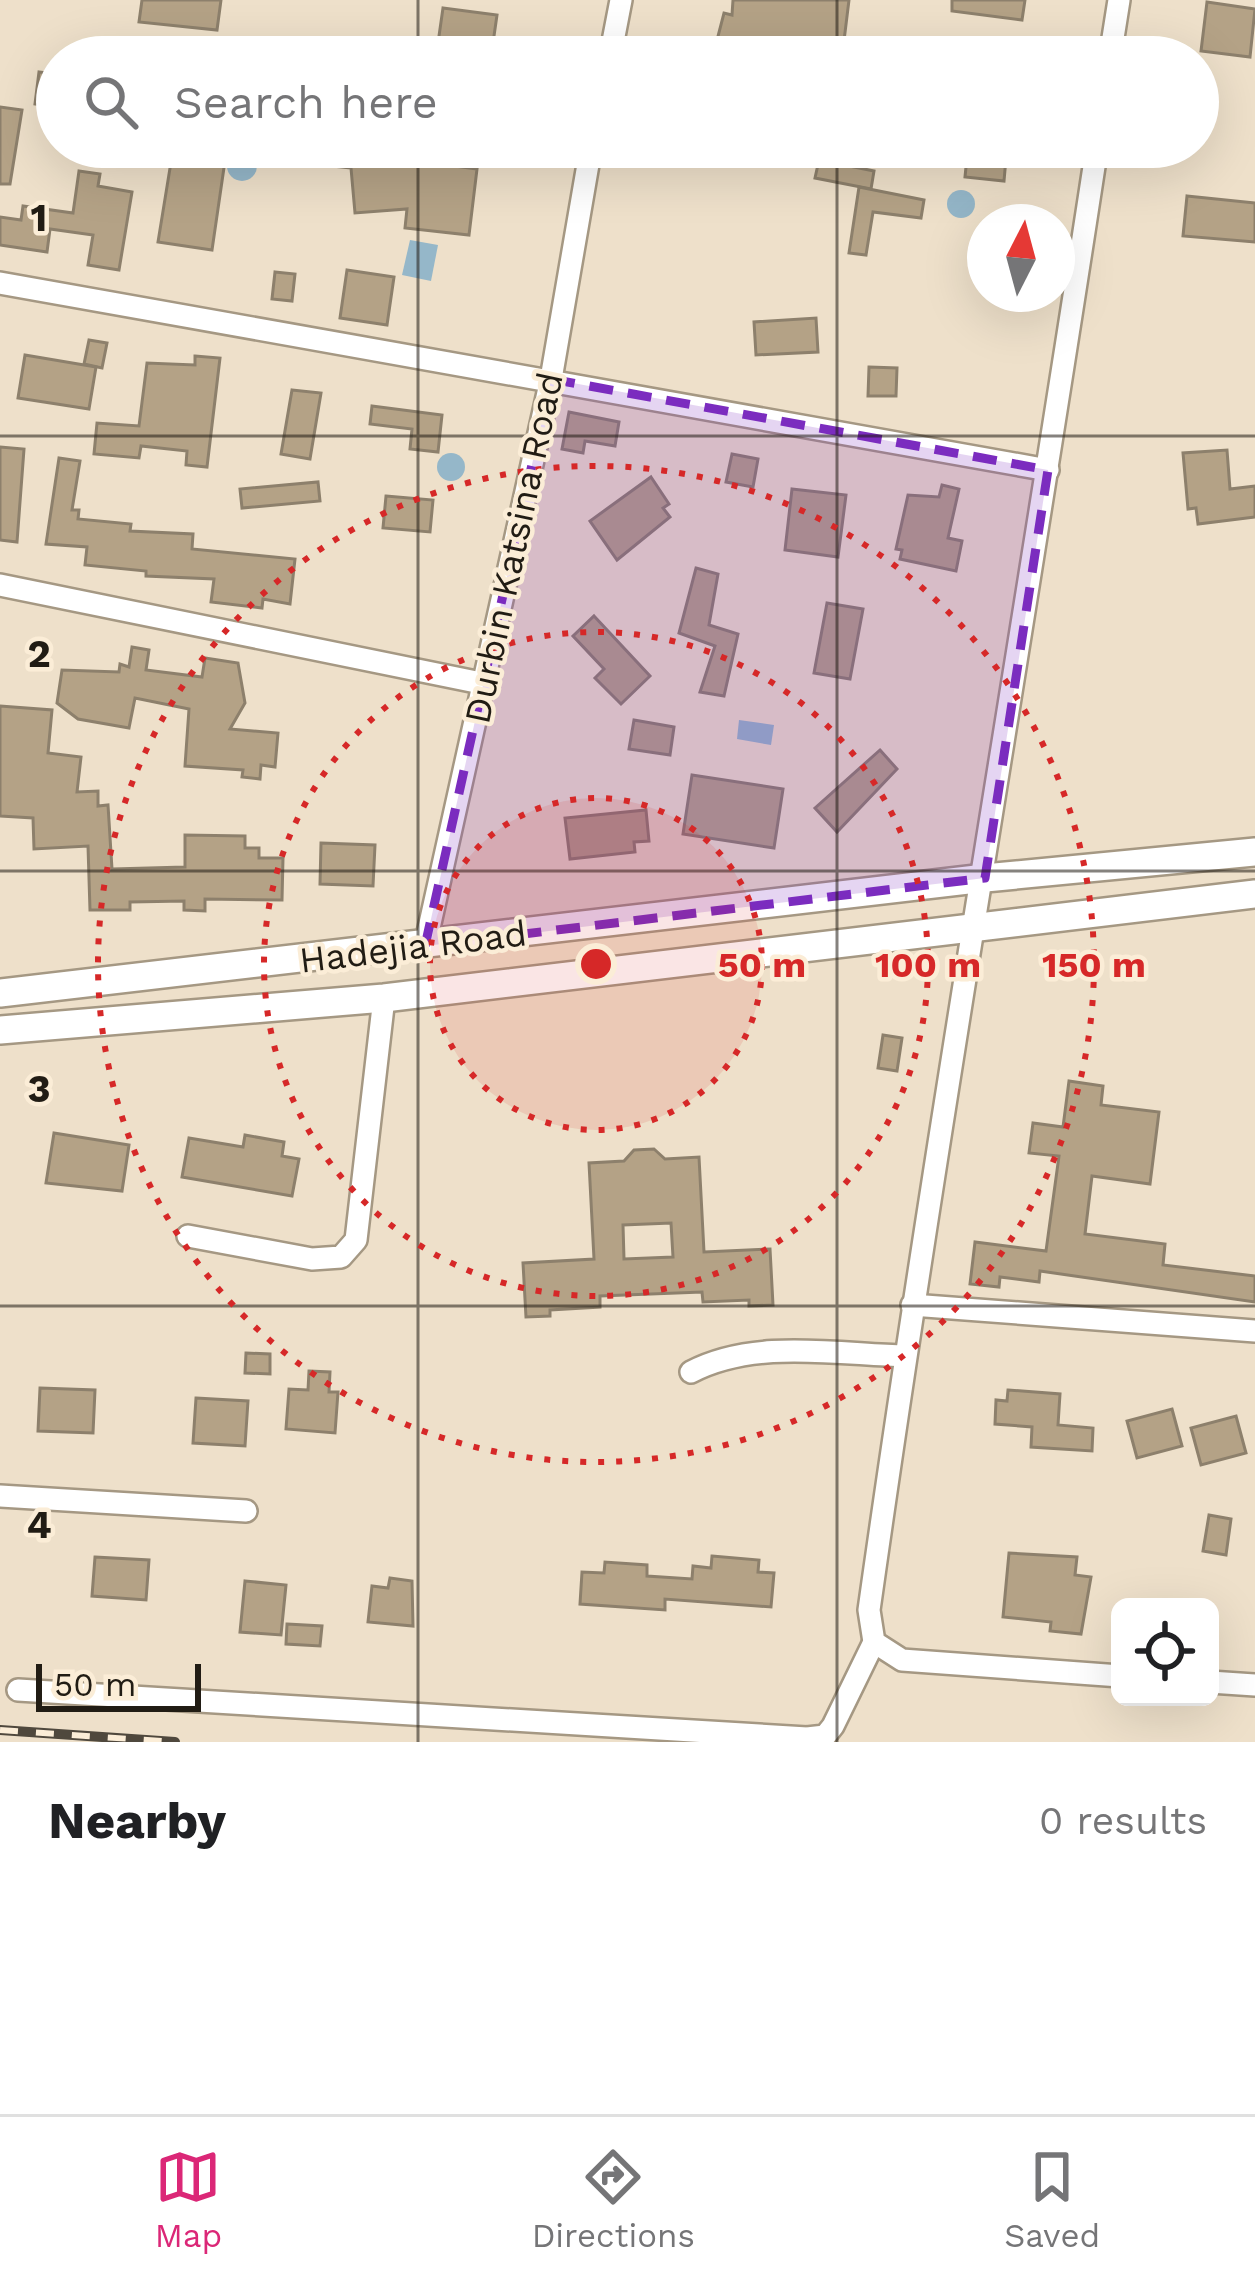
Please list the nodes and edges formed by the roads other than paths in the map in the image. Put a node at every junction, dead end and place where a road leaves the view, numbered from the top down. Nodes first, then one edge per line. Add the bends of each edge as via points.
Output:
1 (621, 0) edge
2 (1119, 0) edge
3 (614, 36) edge
4 (1113, 36) edge
5 (587, 168) edge
6 (1094, 168) edge
7 (0, 283) edge
8 (551, 379) junction
9 (1048, 470) junction
10 (0, 586) edge
11 (486, 684) junction
12 (1255, 852) edge
13 (985, 878) junction
14 (1255, 894) edge
15 (978, 926) junction
16 (425, 946) junction
17 (0, 993) edge
18 (384, 998) junction
19 (0, 1030) edge
20 (188, 1236) dead end
21 (912, 1305) junction
22 (1255, 1330) edge
23 (905, 1356) junction
24 (691, 1372) dead end
25 (0, 1496) edge
26 (246, 1511) dead end
27 (874, 1642) junction
28 (1111, 1675) edge
29 (1219, 1683) edge
30 (1255, 1685) edge
31 (17, 1690) dead end

1 - 3 street
2 - 4 street
5 - 8 street, Durbin Katsina Road
6 - 9 street
7 - 8 street
8 - 9 street
8 - 11 street, Durbin Katsina Road
9 - 13 street
10 - 11 street
11 - 16 street, Durbin Katsina Road
12 - 13 main road, Hadejia Road
13 - 15 street
13 - 16 main road, Hadejia Road
14 - 15 main road, Hadejia Road
15 - 18 main road, Hadejia Road
15 - 21 street
16 - 17 main road, Hadejia Road
18 - 19 main road, Hadejia Road
18 - 20 street via 356,1240 340,1257 312,1259
21 - 22 street
21 - 23 street
23 - 24 street via 754,1352
23 - 27 street via 869,1610
25 - 26 street
27 - 28 street via 902,1660
27 - 31 street via 833,1726 807,1738
29 - 30 street

